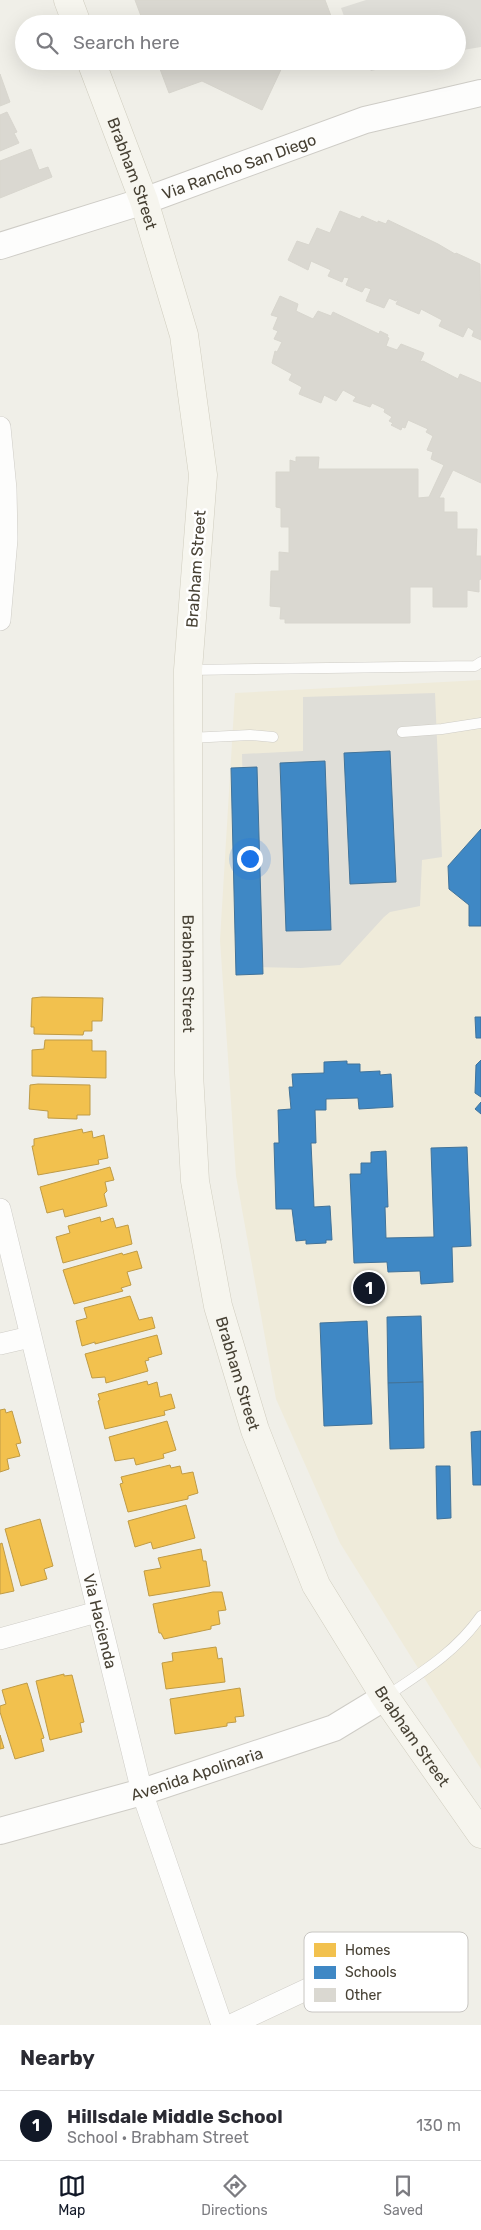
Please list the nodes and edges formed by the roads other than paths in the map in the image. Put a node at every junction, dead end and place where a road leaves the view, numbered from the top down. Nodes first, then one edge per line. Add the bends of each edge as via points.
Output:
1 (68, 0) edge
2 (74, 15) edge
3 (94, 70) edge
4 (481, 93) edge
5 (144, 201) junction
6 (0, 246) edge
7 (0, 427) edge
8 (0, 620) edge
9 (481, 662) edge
10 (188, 670) junction
11 (481, 723) edge
12 (402, 732) dead end
13 (273, 736) dead end
14 (188, 738) junction
15 (0, 1209) edge
16 (30, 1337) junction
17 (0, 1344) edge
18 (97, 1612) junction
19 (481, 1616) edge
20 (0, 1639) edge
21 (385, 1697) junction
22 (142, 1792) junction
23 (0, 1831) edge
24 (481, 1834) edge
25 (304, 1991) edge
26 (222, 2025) edge
27 (231, 2025) edge

1 - 2 main road
3 - 5 main road, Brabham Street
4 - 5 street, Via Rancho San Diego via 365,120
5 - 6 street, Via Rancho San Diego
5 - 10 main road, Brabham Street via 184,336 203,475
7 - 8 street via 7,539
9 - 10 lane via 475,666
10 - 14 main road, Brabham Street
11 - 12 lane
13 - 14 lane
14 - 21 main road, Brabham Street via 189,1073 195,1181 218,1306 255,1430 316,1585
15 - 16 street, Via Hacienda
16 - 17 street
16 - 18 street, Via Hacienda
18 - 20 street
18 - 22 street, Via Hacienda
19 - 21 lane via 471,1630 427,1670
21 - 22 street, Avenida Apolinaria via 334,1728
21 - 24 main road, Brabham Street
22 - 23 street, Avenida Apolinaria
22 - 26 street, Via Hacienda
25 - 27 street

